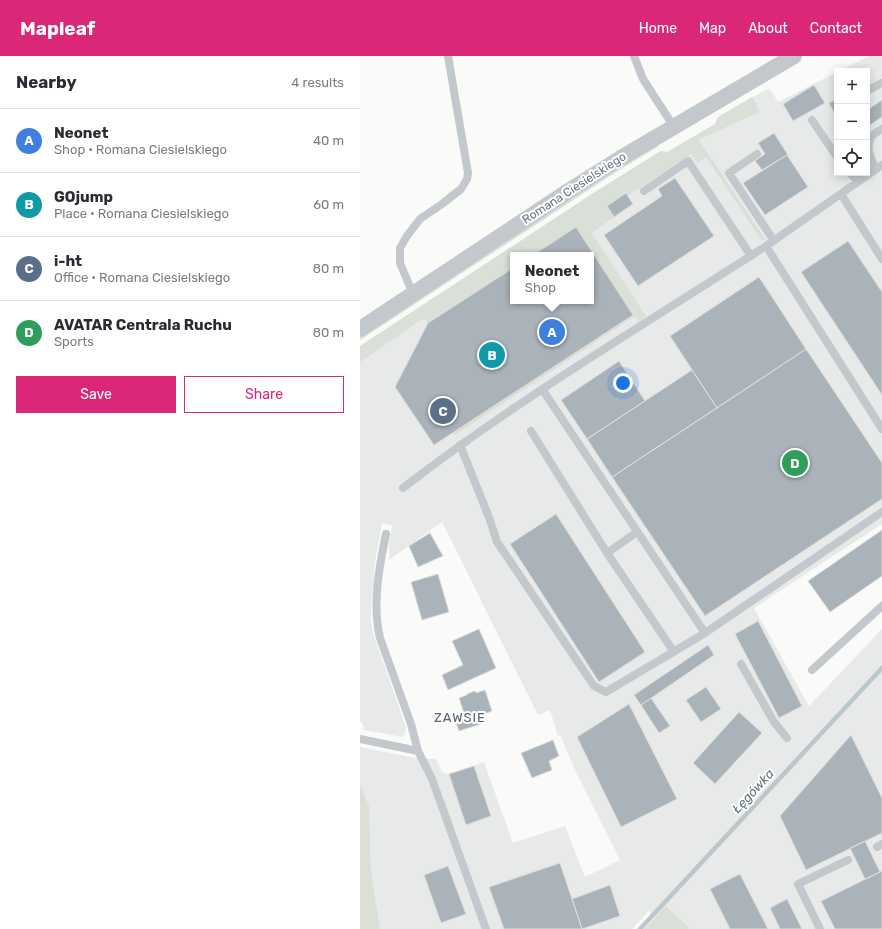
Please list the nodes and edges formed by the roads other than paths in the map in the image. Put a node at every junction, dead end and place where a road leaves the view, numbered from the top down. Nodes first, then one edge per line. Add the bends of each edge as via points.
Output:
1 (448, 56) edge
2 (634, 56) edge
3 (794, 56) edge
4 (882, 83) edge
5 (870, 89) edge
6 (812, 120) dead end
7 (674, 127) junction
8 (882, 129) edge
9 (834, 152) edge
10 (757, 154) dead end
11 (879, 167) edge
12 (853, 176) edge
13 (858, 182) junction
14 (644, 192) dead end
15 (841, 194) junction
16 (774, 241) junction
17 (766, 246) junction
18 (751, 256) junction
19 (882, 259) edge
20 (413, 294) junction
21 (360, 329) edge
22 (542, 389) junction
23 (882, 429) edge
24 (530, 431) dead end
25 (460, 445) junction
26 (403, 488) dead end
27 (882, 512) edge
28 (637, 532) junction
29 (386, 534) dead end
30 (607, 553) junction
31 (882, 606) edge
32 (705, 633) junction
33 (674, 652) junction
34 (741, 664) dead end
35 (812, 670) dead end
36 (787, 738) dead end
37 (361, 739) edge
38 (418, 751) junction
39 (848, 860) dead end
40 (486, 929) edge
41 (820, 929) edge

1 - 20 lane via 468,173 461,189 420,219 400,248 400,263
2 - 7 lane via 643,79
3 - 7 street, Romana Ciesielskiego
4 - 5 lane
6 - 9 lane
7 - 20 street, Romana Ciesielskiego via 574,188
8 - 11 lane via 872,136 868,148 870,158
10 - 16 lane via 729,173
11 - 13 lane
12 - 13 lane
13 - 15 lane
14 - 18 lane via 688,162
15 - 16 lane
15 - 19 lane
16 - 17 lane
17 - 18 lane
17 - 23 lane
18 - 22 lane
20 - 21 street, Romana Ciesielskiego
22 - 25 lane
22 - 28 lane
24 - 30 lane
25 - 26 lane
25 - 33 lane via 497,542 594,686 606,692
27 - 32 lane
28 - 30 lane
28 - 32 lane
29 - 38 lane via 379,572 378,631
30 - 33 lane
31 - 35 lane
32 - 33 lane
34 - 36 lane via 774,722
37 - 38 lane
38 - 40 lane via 432,779
39 - 41 lane via 798,884

